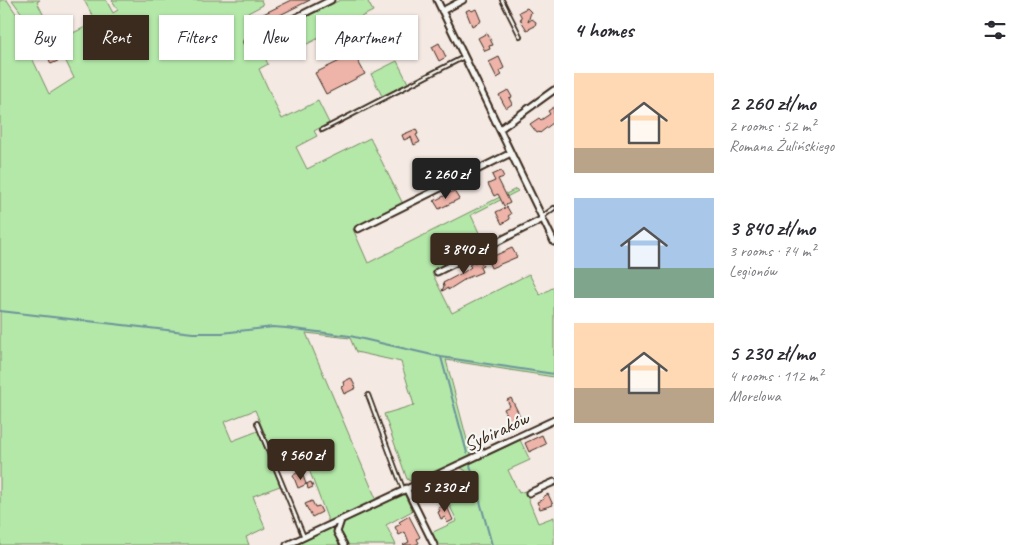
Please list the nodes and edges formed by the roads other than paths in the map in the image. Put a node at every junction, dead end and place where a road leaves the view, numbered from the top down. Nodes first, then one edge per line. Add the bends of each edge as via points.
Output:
1 (330, 0) edge
2 (437, 0) edge
3 (463, 0) edge
4 (502, 0) edge
5 (442, 11) junction
6 (300, 15) edge
7 (520, 36) dead end
8 (465, 57) junction
9 (552, 93) edge
10 (500, 129) junction
11 (322, 130) dead end
12 (511, 153) junction
13 (554, 208) edge
14 (542, 218) junction
15 (358, 229) dead end
16 (554, 242) edge
17 (438, 272) dead end
18 (368, 395) dead end
19 (554, 420) edge
20 (257, 423) dead end
21 (554, 482) edge
22 (405, 489) junction
23 (529, 493) dead end
24 (341, 520) junction
25 (304, 537) junction
26 (287, 545) edge
27 (344, 545) edge
28 (434, 545) edge

1 - 6 street
2 - 5 street
3 - 5 street
4 - 7 lane
5 - 8 street
8 - 10 street
8 - 11 lane
9 - 10 street
10 - 12 street
12 - 14 street
12 - 15 street
13 - 14 lane
14 - 16 street
14 - 17 street
18 - 22 lane
19 - 22 street, Sybiraków
20 - 25 lane
21 - 23 street
22 - 24 street, Sybiraków
22 - 28 street
24 - 25 street, Sybiraków
24 - 27 street via 338,532
25 - 26 street, Sybiraków

